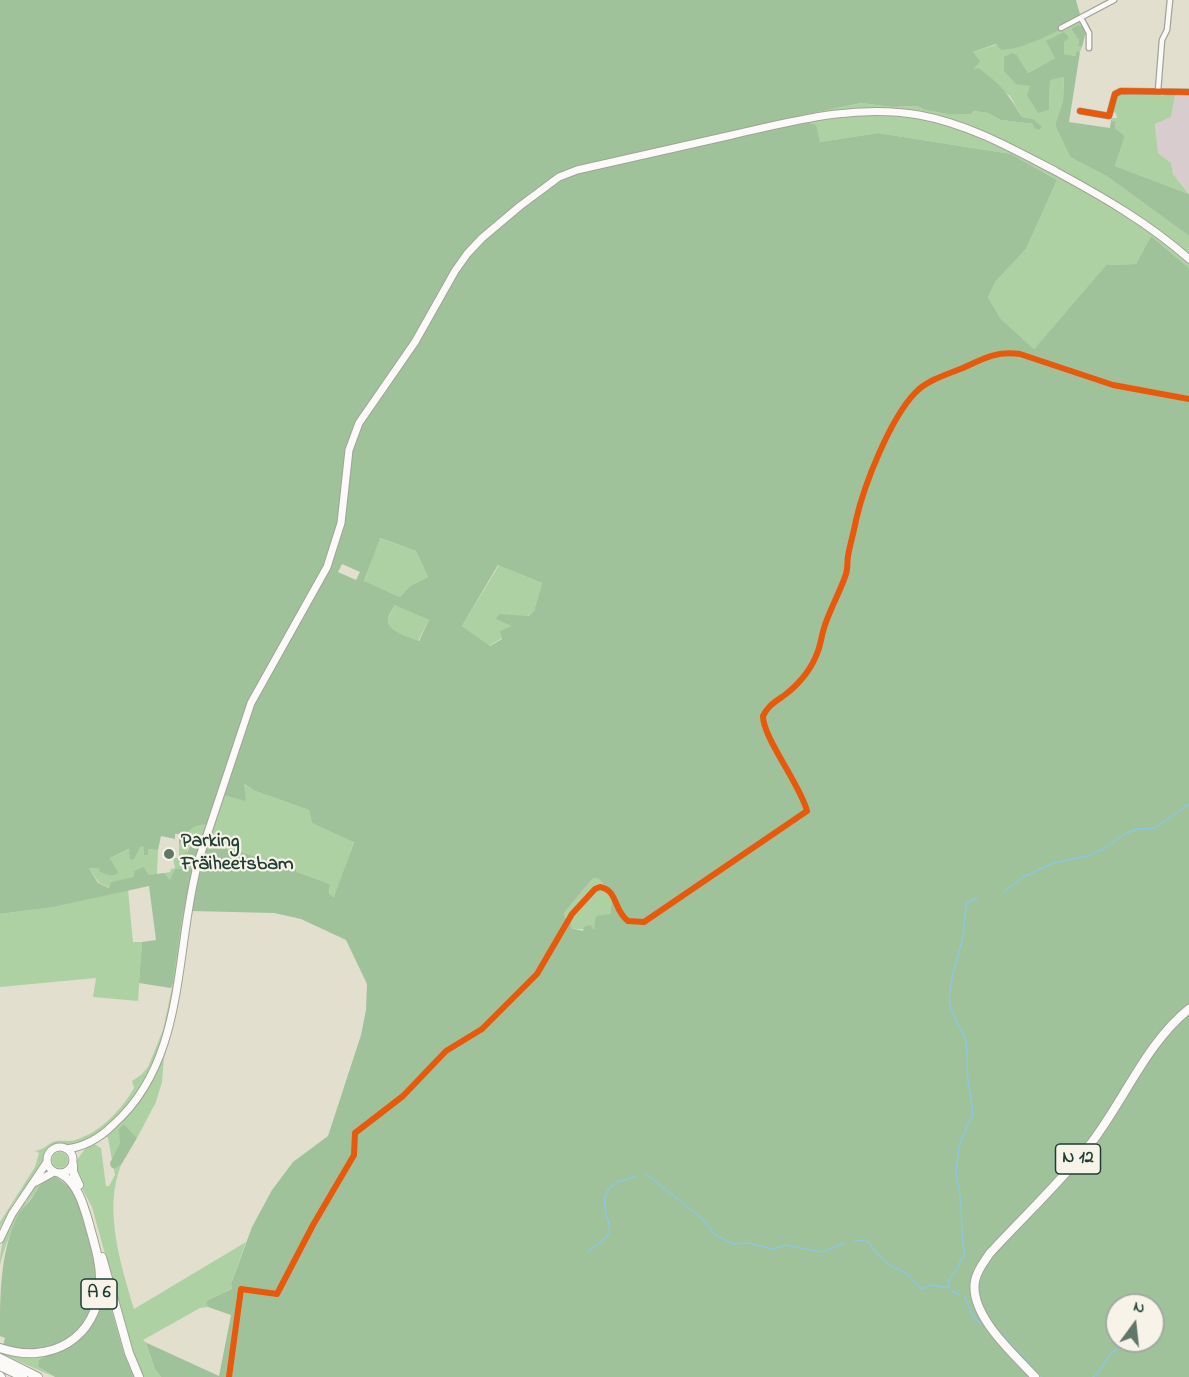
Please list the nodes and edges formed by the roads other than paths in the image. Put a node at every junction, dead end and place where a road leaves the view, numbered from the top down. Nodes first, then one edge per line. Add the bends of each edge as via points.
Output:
1 (1114, 0) edge
2 (1170, 0) edge
3 (1082, 18) junction
4 (1061, 28) dead end
5 (1089, 48) dead end
6 (1158, 91) junction
7 (1189, 92) edge
8 (1080, 111) dead end
9 (1189, 259) edge
10 (1189, 1009) edge
11 (90, 1142) junction
12 (66, 1149) junction
13 (47, 1162) junction
14 (73, 1163) junction
15 (57, 1173) junction
16 (33, 1183) junction
17 (0, 1239) edge
18 (0, 1348) edge
19 (0, 1358) edge
20 (0, 1366) edge
21 (23, 1377) edge
22 (38, 1377) edge
23 (139, 1377) edge
24 (1035, 1377) edge

1 - 3 street
2 - 6 street
3 - 4 street
3 - 5 street via 1089,33
6 - 7 street
6 - 8 street via 1118,92 1109,116
9 - 11 main road via 1154,230 1020,152 954,124 898,112 852,112 805,119 577,170 559,177 520,206 467,254 415,342 359,423 349,450 341,523 327,567 251,703 199,859 160,1057 131,1107
10 - 24 main road, N 12 via 1163,1035 1089,1146 990,1253 978,1272 975,1296 981,1313
11 - 12 main road
11 - 14 main road
12 - 13 main road via 54,1148
12 - 14 main road via 72,1153
13 - 15 main road
13 - 16 main road
14 - 15 main road via 68,1171
14 - 23 highway
15 - 16 main road
15 - 18 highway, A 6 via 71,1182 77,1193 99,1261 100,1283 93,1316 67,1344 52,1351 34,1355
16 - 17 main road
19 - 22 highway
20 - 21 highway

